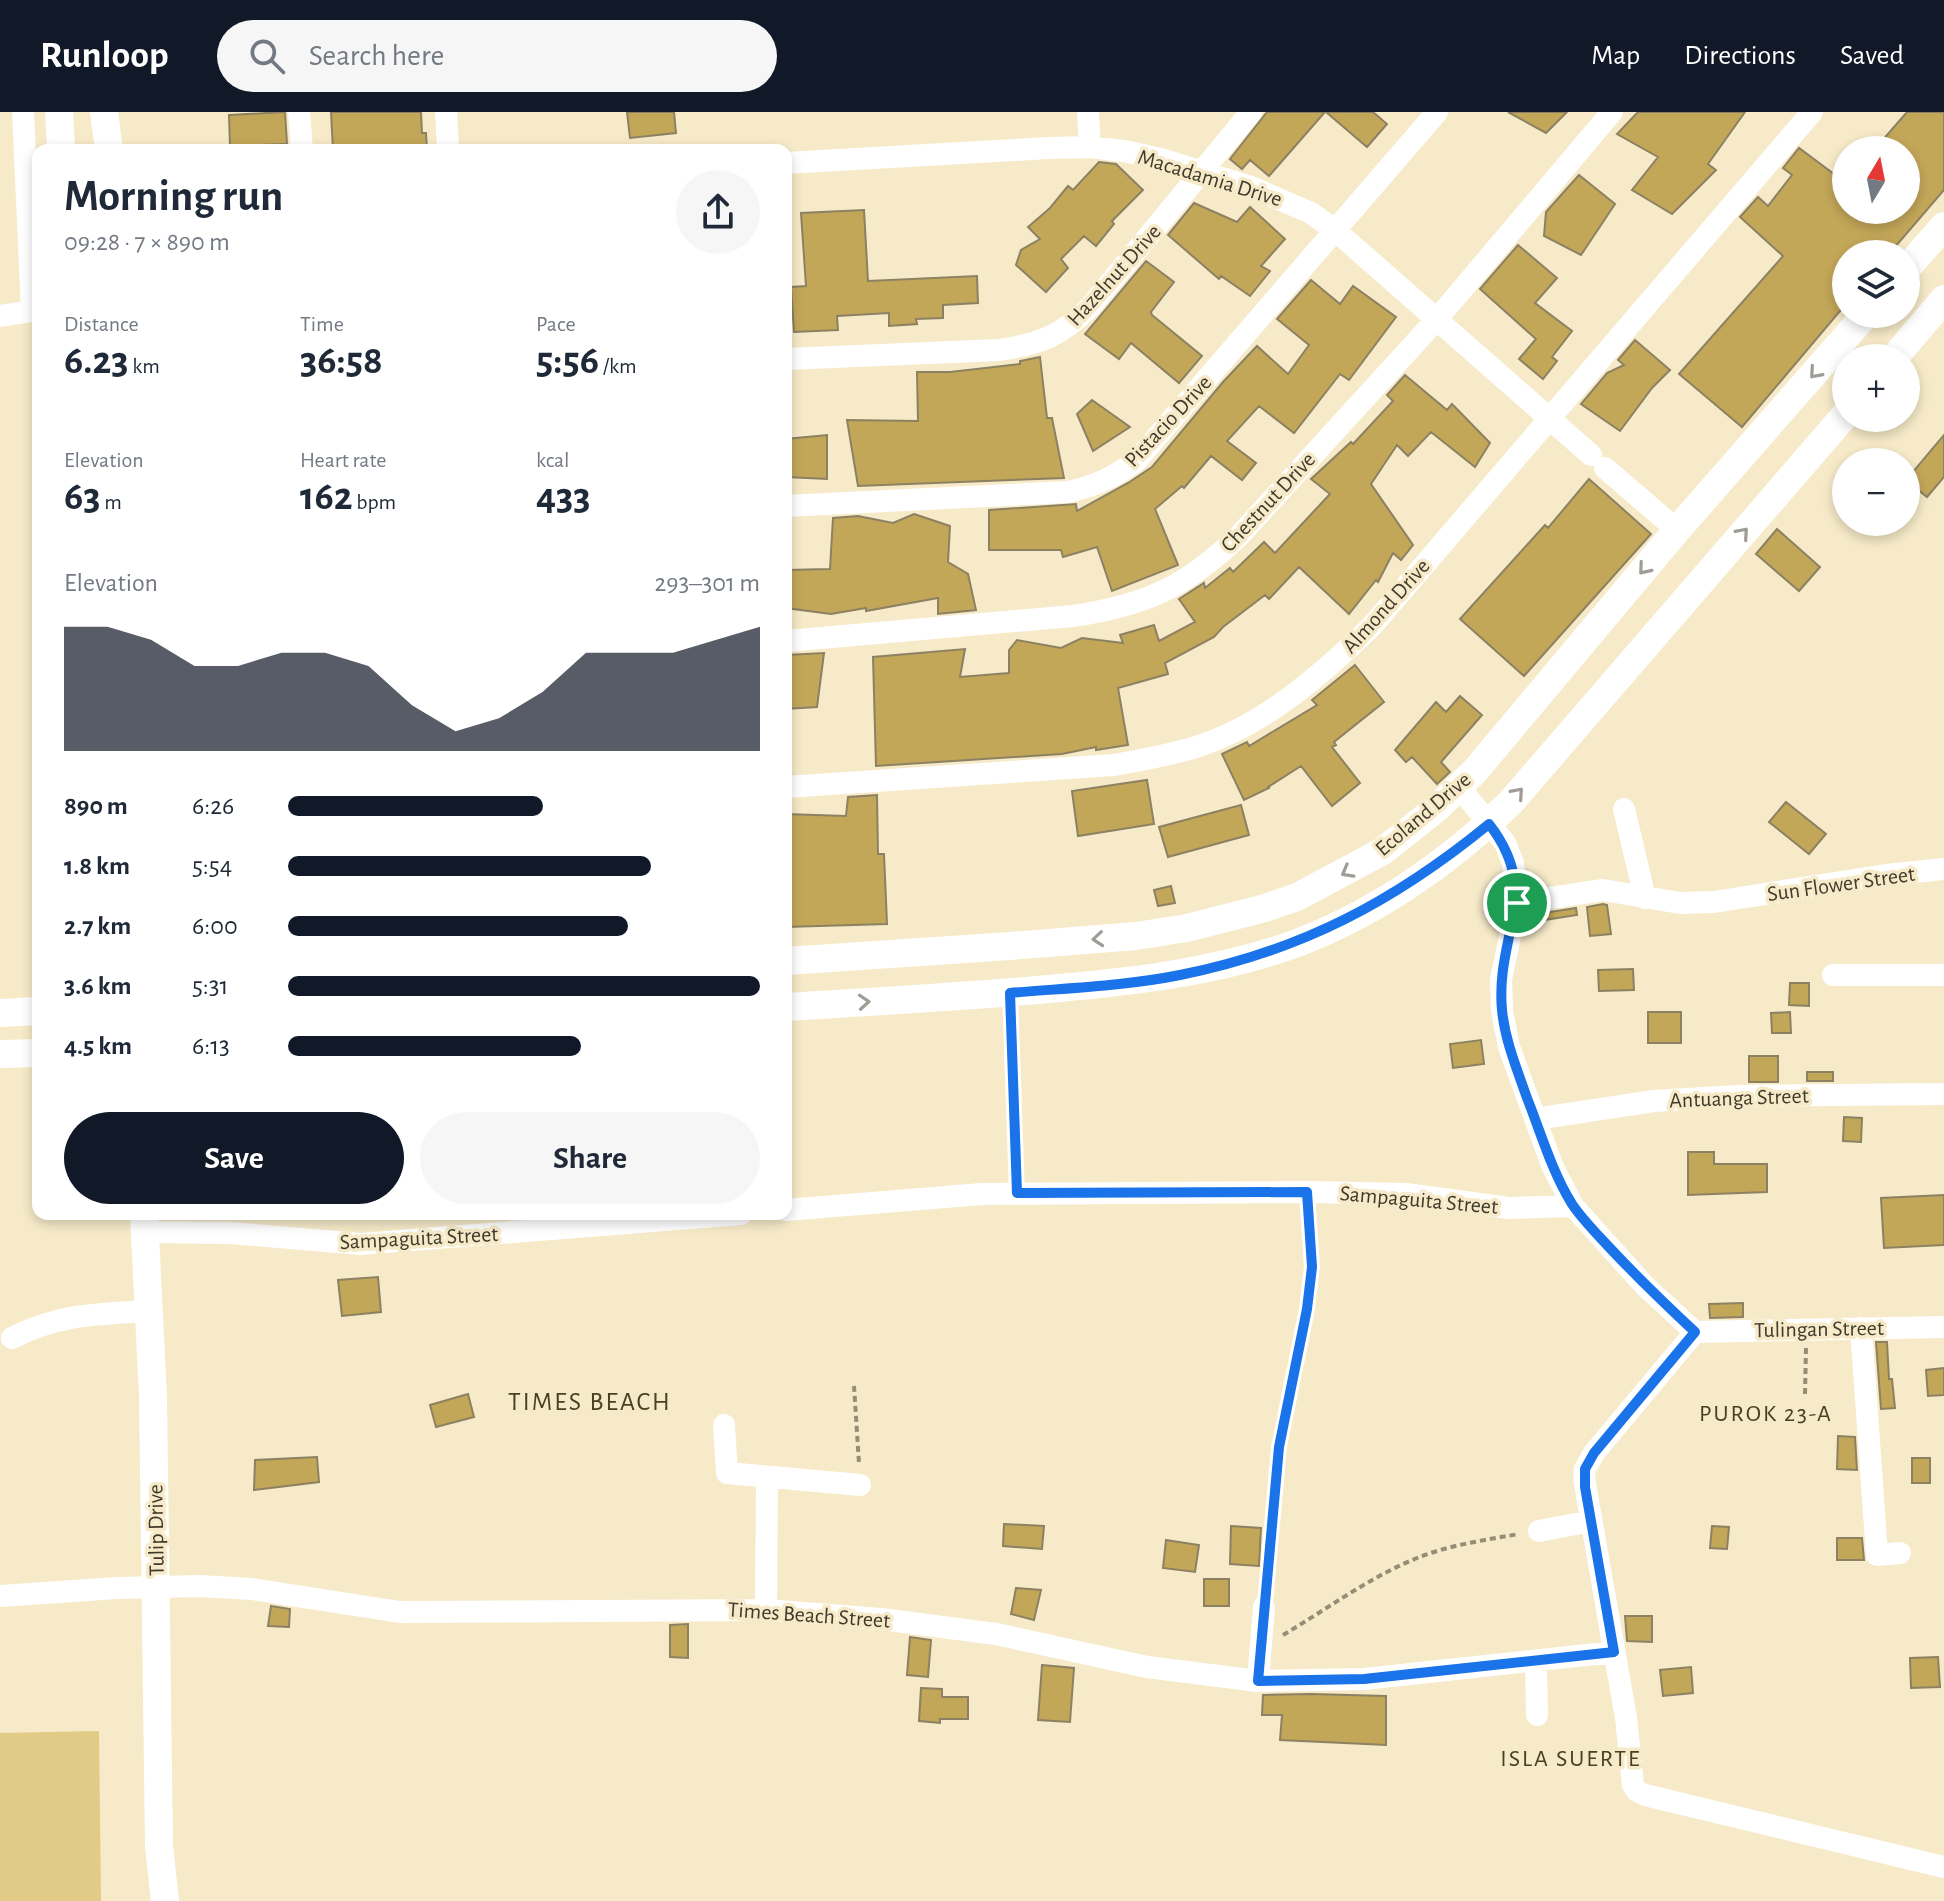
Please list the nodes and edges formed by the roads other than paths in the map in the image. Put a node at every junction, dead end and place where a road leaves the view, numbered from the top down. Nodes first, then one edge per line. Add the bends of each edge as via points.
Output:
1 (23, 112) edge
2 (59, 112) edge
3 (104, 112) edge
4 (299, 112) edge
5 (446, 112) edge
6 (1088, 112) edge
7 (1251, 112) edge
8 (1437, 112) edge
9 (1612, 112) edge
10 (1812, 112) edge
11 (61, 144) edge
12 (108, 144) edge
13 (302, 144) edge
14 (448, 144) edge
15 (1090, 147) junction
16 (792, 163) edge
17 (1203, 172) junction
18 (1944, 226) edge
19 (1336, 231) junction
20 (1920, 253) edge
21 (32, 260) edge
22 (1944, 299) edge
23 (32, 311) edge
24 (0, 316) edge
25 (1437, 319) junction
26 (1854, 328) edge
27 (1906, 344) edge
28 (792, 359) edge
29 (1548, 418) junction
30 (1832, 430) edge
31 (792, 506) edge
32 (1677, 530) junction
33 (792, 640) edge
34 (792, 787) edge
35 (1459, 787) junction
36 (1624, 809) dead end
37 (1489, 824) junction
38 (1944, 869) edge
39 (1645, 898) junction
40 (1517, 903) junction
41 (792, 961) edge
42 (1833, 975) dead end
43 (1944, 975) edge
44 (792, 1007) edge
45 (32, 1011) edge
46 (0, 1013) edge
47 (32, 1053) edge
48 (0, 1054) edge
49 (1944, 1094) edge
50 (1535, 1119) junction
51 (1573, 1206) junction
52 (792, 1209) edge
53 (665, 1220) edge
54 (144, 1223) edge
55 (149, 1311) junction
56 (1944, 1327) edge
57 (1861, 1328) junction
58 (1695, 1332) junction
59 (12, 1338) dead end
60 (724, 1425) dead end
61 (767, 1477) junction
62 (860, 1485) road end
63 (1591, 1521) junction
64 (1539, 1531) road end
65 (1900, 1553) dead end
66 (158, 1586) junction
67 (0, 1596) edge
68 (1264, 1607) road end
69 (766, 1610) junction
70 (1614, 1652) junction
71 (1536, 1662) junction
72 (1258, 1681) junction
73 (1537, 1715) dead end
74 (159, 1846) junction
75 (1944, 1867) edge
76 (150, 1901) edge
77 (165, 1901) edge

1 - 21 street
2 - 11 main road
3 - 12 main road
4 - 13 street
5 - 14 street
6 - 15 street
7 - 17 street, Hazelnut Drive
8 - 19 street, Pistacio Drive
9 - 25 street, Chestnut Drive
10 - 29 street, Almond Drive
15 - 16 street, Macadamia Drive
15 - 17 street, Macadamia Drive
17 - 19 street, Macadamia Drive via 1284,199
17 - 28 street, Hazelnut Drive via 1090,307 1053,337 999,350
18 - 20 main road
19 - 25 street, Macadamia Drive
19 - 31 street, Pistacio Drive via 1137,460 1119,474 1068,492
22 - 27 main road
23 - 24 street
25 - 29 street, Macadamia Drive
25 - 33 street, Chestnut Drive via 1239,536 1183,582 1146,600 1086,614
26 -> 32 main road, Ecoland Drive
29 - 32 street, Macadamia Drive
29 - 34 street, Almond Drive via 1372,626 1329,667 1243,726 1202,745 1114,765
37 -> 30 main road, Ecoland Drive
32 -> 35 main road, Ecoland Drive
35 - 37 street
35 -> 41 main road, Ecoland Drive via 1392,844 1355,867 1297,897 1227,919 1136,936
36 - 39 street
37 - 40 street via 1513,863
44 -> 37 main road, Ecoland Drive via 1010,993 1180,975 1288,946 1351,918
38 - 39 street, Sun Flower Street via 1693,904
39 - 40 street, Sun Flower Street via 1589,890
40 - 50 street via 1501,979 1502,1011
42 - 43 street
45 - 46 main road
47 - 48 main road
49 - 50 street, Antuanga Street via 1654,1101
50 - 51 street
51 - 52 street, Sampaguita Street via 1509,1208 1406,1194 1017,1193
51 - 58 street
53 - 54 street, Sampaguita Street via 361,1244
54 - 55 main road, Tulip Drive
55 - 59 street via 56,1319
55 - 66 main road, Tulip Drive
56 - 57 street, Tulingan Street
57 - 58 street, Tulingan Street
57 - 65 street via 1877,1555
58 - 63 street via 1589,1461 1584,1478
60 - 61 street via 727,1473
61 - 62 street
61 - 69 street
63 - 64 street
63 - 70 street
66 - 67 street, Times Beach Street
66 - 69 street, Times Beach Street via 227,1587 414,1613
66 - 74 main road, Tulip Drive
68 - 72 street
69 - 72 street, Times Beach Street via 996,1634 1147,1667
70 - 71 street, Times Beach Street
70 - 75 street via 1637,1791
71 - 72 street, Times Beach Street via 1364,1679
71 - 73 street
74 - 76 main road, Tulip Drive
74 - 77 main road, Tulip Drive

